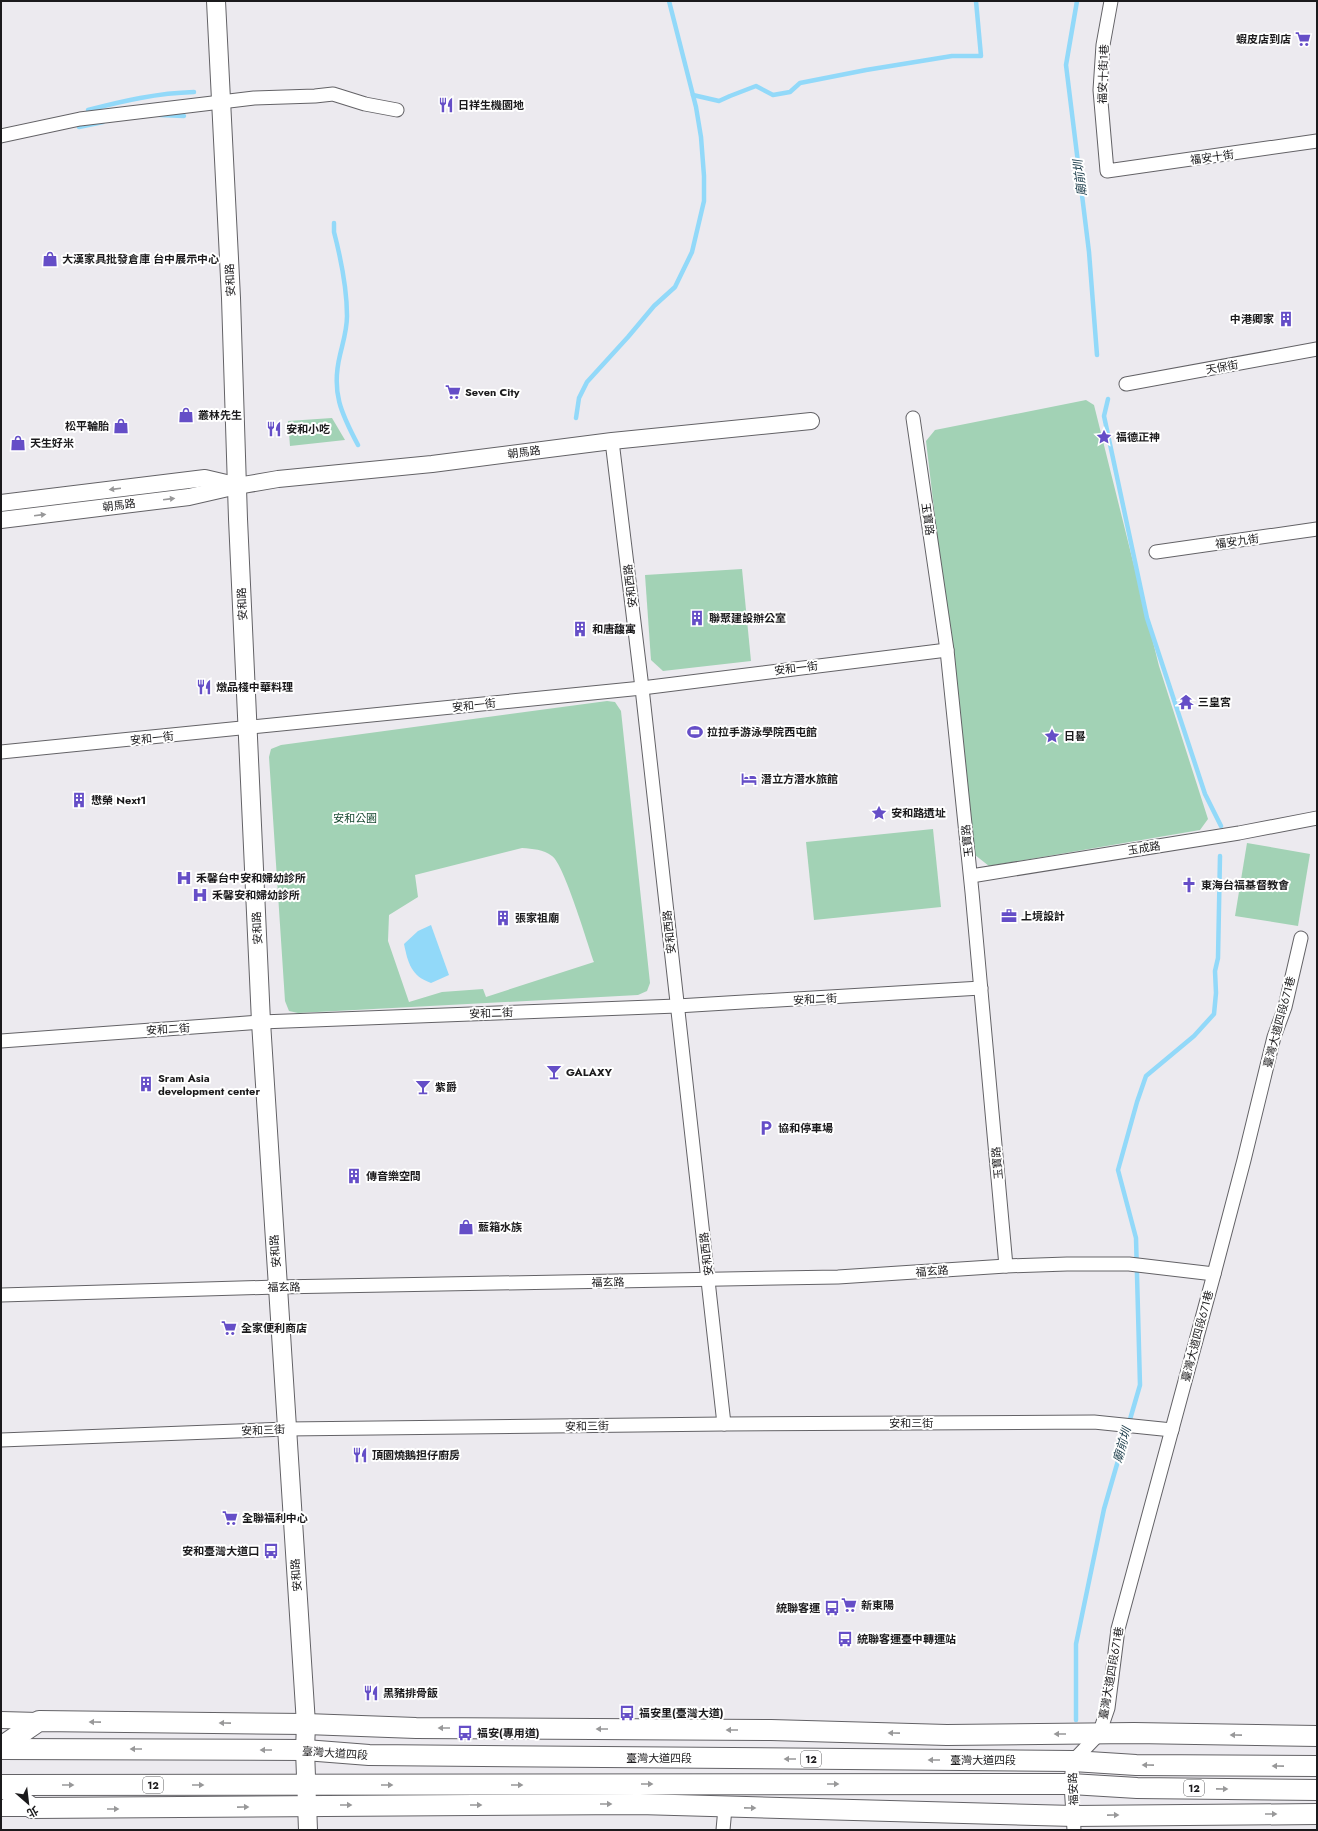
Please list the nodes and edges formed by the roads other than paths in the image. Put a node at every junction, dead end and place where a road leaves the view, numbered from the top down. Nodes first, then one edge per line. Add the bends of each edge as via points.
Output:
1 (216, 1) edge
2 (1111, 1) edge
3 (220, 102) junction
4 (397, 110) dead end
5 (1, 136) edge
6 (1317, 141) edge
7 (1107, 171) joint
8 (1317, 349) edge
9 (1126, 384) dead end
10 (913, 418) dead end
11 (811, 421) dead end
12 (612, 441) junction
13 (237, 486) junction
14 (1, 503) edge
15 (1, 520) edge
16 (1317, 529) edge
17 (1156, 552) dead end
18 (947, 650) junction
19 (642, 688) junction
20 (248, 728) junction
21 (1, 752) edge
22 (1317, 818) edge
23 (971, 876) junction
24 (1301, 938) dead end
25 (982, 988) junction
26 (677, 1006) junction
27 (261, 1022) junction
28 (1, 1041) edge
29 (1006, 1266) junction
30 (1214, 1274) junction
31 (709, 1280) junction
32 (277, 1287) junction
33 (1, 1295) edge
34 (724, 1424) junction
35 (286, 1429) junction
36 (1172, 1430) junction
37 (1, 1440) edge
38 (1, 1720) edge
39 (39, 1721) junction
40 (306, 1724) junction
41 (1099, 1734) junction
42 (1317, 1736) edge
43 (1, 1748) edge
44 (305, 1750) junction
45 (1072, 1761) junction
46 (1317, 1766) edge
47 (1071, 1784) junction
48 (1, 1785) edge
49 (306, 1785) junction
50 (1317, 1790) edge
51 (307, 1806) junction
52 (1, 1808) edge
53 (32, 1808) junction
54 (725, 1808) junction
55 (1317, 1814) edge
56 (1074, 1823) edge
57 (308, 1830) edge
58 (723, 1830) edge

1 - 3 main road, 安和路
2 - 7 street, 福安十街1巷 via 1103,46 1100,90
3 - 4 street via 333,94
3 - 5 street via 80,119
3 - 13 main road, 安和路 via 231,298
6 - 7 street, 福安十街
8 - 9 street, 天保街
10 - 18 street, 玉寶路
11 - 12 street, 朝馬路
12 - 13 street, 朝馬路 via 432,464 278,479
12 - 19 street, 安和西路
13 -> 14 street, 朝馬路 via 205,478
15 -> 13 street, 朝馬路 via 189,497
13 - 20 main road, 安和路
16 - 17 street, 福安九街
18 - 19 street, 安和一街
18 - 23 street, 玉寶路
19 - 20 street, 安和一街
19 - 26 street, 安和西路
20 - 21 street, 安和一街
20 - 27 main road, 安和路
22 - 23 street, 玉成路
23 - 25 street, 玉寶路
24 - 30 street, 臺灣大道四段671巷
25 - 26 street, 安和二街
25 - 29 street, 玉寶路
26 - 27 street, 安和二街
26 - 31 street, 安和西路
27 - 28 street, 安和二街
27 - 32 main road, 安和路
29 - 30 street, 福玄路 via 1129,1264
29 - 31 street, 福玄路 via 860,1276
30 - 36 street, 臺灣大道四段671巷
31 - 32 street, 福玄路
31 - 34 street, 安和西路
32 - 33 street, 福玄路
32 - 35 main road, 安和路
34 - 35 street, 安和三街
34 - 36 street, 安和三街 via 1094,1422
35 - 37 street, 安和三街
35 - 40 main road, 安和路
36 - 41 street, 臺灣大道四段671巷 via 1118,1629 1108,1708
38 - 39 street
40 -> 39 main road
39 - 43 main road
41 -> 40 main road via 947,1735 771,1730 416,1728
40 - 44 main road, 安和路
42 -> 41 main road
41 - 45 street, 福安路
44 -> 43 main road, 臺灣大道四段 / 12
45 -> 44 main road, 臺灣大道四段 / 12 via 369,1756
44 - 49 main road, 安和路
46 -> 45 main road, 臺灣大道四段 / 12
45 - 47 street, 福安路
49 -> 47 main road, 12
47 -> 50 main road, 12 via 1137,1788
47 - 56 street, 福安路
48 -> 49 main road, 12
48 - 53 main road
49 - 51 main road, 安和路
53 -> 51 main road
51 -> 54 main road via 632,1804
51 - 57 main road, 安和路
52 - 53 street
54 -> 56 main road
54 - 58 street
56 -> 55 main road

